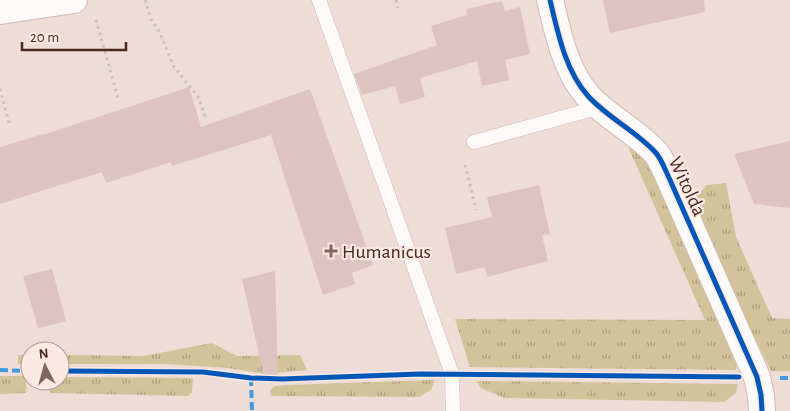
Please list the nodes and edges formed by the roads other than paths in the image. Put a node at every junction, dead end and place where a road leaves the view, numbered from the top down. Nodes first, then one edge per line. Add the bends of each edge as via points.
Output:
1 (74, 0) edge
2 (319, 0) edge
3 (550, 0) edge
4 (0, 11) edge
5 (600, 107) junction
6 (474, 142) dead end
7 (453, 411) edge
8 (762, 411) edge

1 - 4 street
2 - 7 lane via 452,374
3 - 5 street, Witolda via 571,70
5 - 6 lane
5 - 8 street, Witolda via 657,154 662,163 757,377

